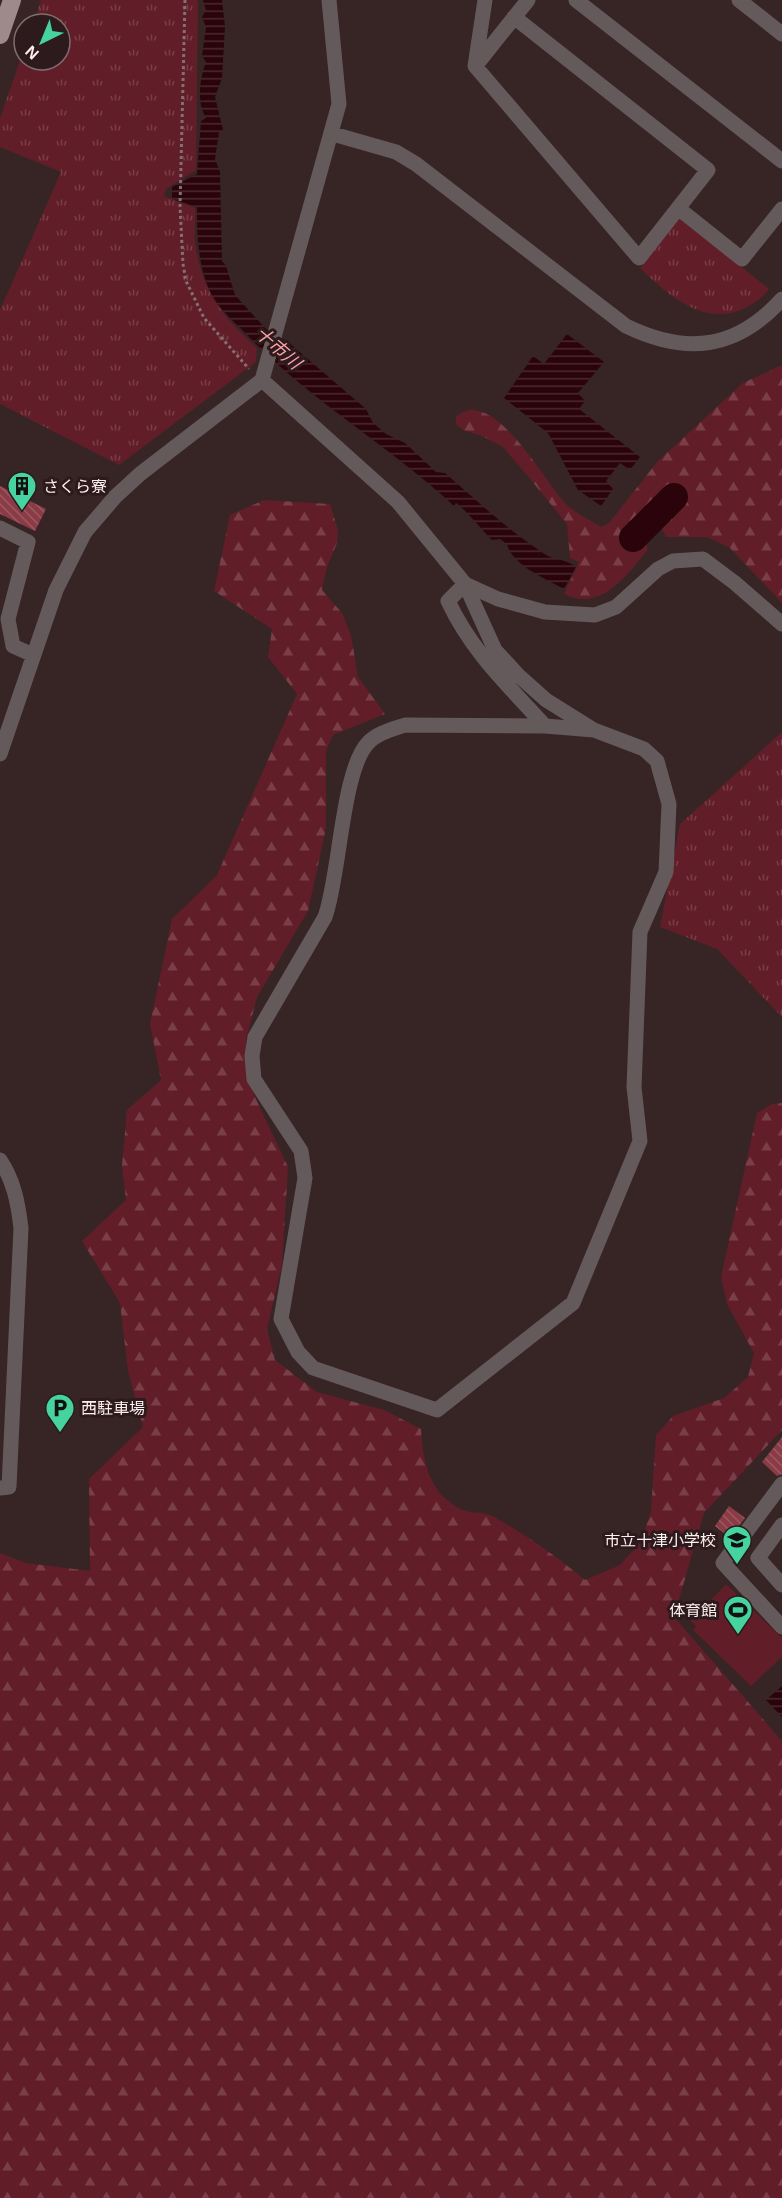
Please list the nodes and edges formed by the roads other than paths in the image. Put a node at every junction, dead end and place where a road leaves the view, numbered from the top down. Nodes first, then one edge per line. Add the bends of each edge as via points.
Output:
1 (12, 0) edge
2 (329, 0) edge
3 (485, 0) edge
4 (528, 0) edge
5 (576, 0) edge
6 (739, 0) edge
7 (514, 17) junction
8 (782, 34) edge
9 (0, 35) edge
10 (476, 66) junction
11 (333, 134) junction
12 (782, 161) edge
13 (678, 208) junction
14 (782, 209) edge
15 (782, 299) edge
16 (264, 374) junction
17 (0, 528) edge
18 (465, 584) junction
19 (782, 624) edge
20 (33, 655) junction
21 (545, 726) junction
22 (594, 730) junction
23 (0, 754) edge
24 (0, 1160) edge
25 (782, 1484) edge
26 (0, 1488) edge
27 (782, 1525) edge
28 (782, 1585) edge
29 (782, 1627) edge

1 - 9 main road
2 - 11 street via 339,104
3 - 10 street
4 - 7 street
5 - 12 street
6 - 8 street
7 - 10 street
7 - 13 street via 708,170
10 - 13 street via 639,258
11 - 15 street via 396,152 416,164 626,326 652,338 676,344 722,340 763,319
11 - 16 street
13 - 14 street via 742,259
16 - 18 street via 398,502
16 - 20 street via 140,474 99,514 70,559
17 - 20 street via 28,542 8,619 13,646
18 - 19 street via 498,599 545,612 595,615 616,607 657,568 673,561 703,559
18 - 21 street via 448,602 460,625 478,653
18 - 22 street via 495,650 546,700
20 - 23 street
21 - 22 street
21 - 22 street via 405,726 368,742 353,770 325,917 255,1037 254,1079 301,1151 306,1178 281,1319 298,1352 313,1368 437,1410 573,1303 640,1141 634,1087 640,932 666,872 669,804 657,761 644,749
24 - 26 street via 18,1201 21,1228 9,1487
25 - 29 street via 723,1563
27 - 28 street via 758,1558

